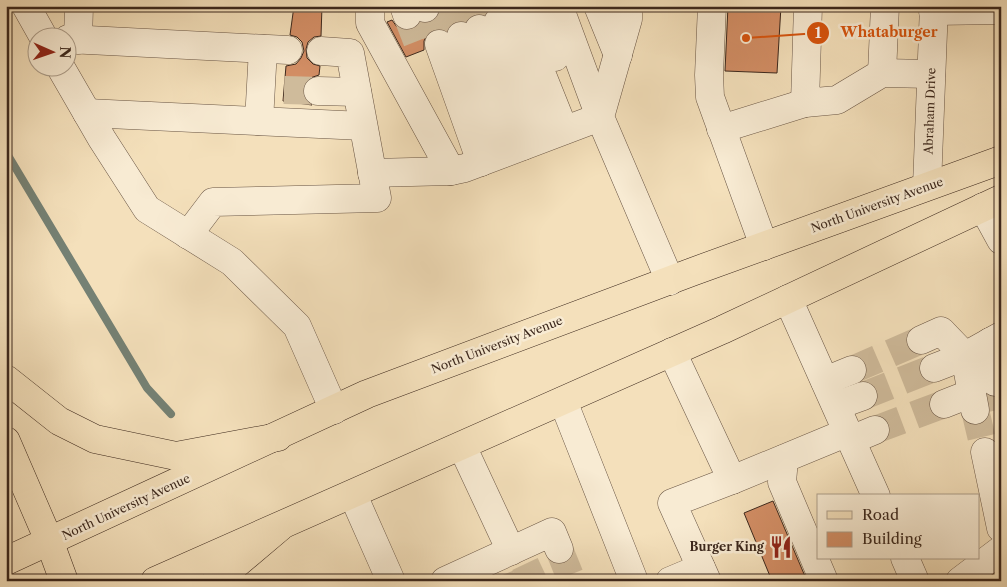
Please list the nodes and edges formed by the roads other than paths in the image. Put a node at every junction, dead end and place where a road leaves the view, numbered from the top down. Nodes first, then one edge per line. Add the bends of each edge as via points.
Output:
1 (26, 6) edge
2 (79, 6) edge
3 (370, 6) edge
4 (598, 6) edge
5 (628, 6) edge
6 (703, 6) edge
7 (712, 6) edge
8 (808, 6) edge
9 (885, 6) edge
10 (934, 9) edge
11 (1001, 10) edge
12 (489, 26) edge
13 (38, 28) edge
14 (75, 28) edge
15 (78, 40) edge
16 (320, 51) dead end
17 (618, 55) junction
18 (882, 73) junction
19 (931, 74) junction
20 (67, 78) edge
21 (318, 91) tunnel mouth
22 (357, 92) junction
23 (805, 103) junction
24 (87, 113) junction
25 (259, 121) junction
26 (363, 126) junction
27 (721, 129) junction
28 (523, 146) junction
29 (1001, 160) edge
30 (372, 173) junction
31 (927, 186) junction
32 (992, 203) edge
33 (188, 235) junction
34 (1001, 240) edge
35 (764, 246) junction
36 (670, 281) junction
37 (788, 299) junction
38 (995, 339) edge
39 (921, 340) tunnel mouth
40 (672, 352) junction
41 (965, 356) junction
42 (934, 368) tunnel mouth
43 (852, 370) tunnel mouth
44 (6, 379) edge
45 (826, 381) junction
46 (980, 395) junction
47 (863, 396) tunnel mouth
48 (563, 401) junction
49 (944, 404) tunnel mouth
50 (838, 405) junction
51 (334, 410) junction
52 (858, 434) junction
53 (278, 436) junction
54 (6, 441) edge
55 (462, 446) junction
56 (985, 452) tunnel mouth
57 (784, 459) junction
58 (732, 480) junction
59 (875, 494) edge
60 (352, 495) junction
61 (280, 527) junction
62 (1001, 528) edge
63 (817, 535) edge
64 (50, 543) junction
65 (559, 549) tunnel mouth
66 (1001, 550) edge
67 (509, 560) junction
68 (829, 560) edge
69 (906, 560) edge
70 (6, 561) edge
71 (704, 574) edge
72 (459, 578) edge
73 (631, 580) edge
74 (64, 581) edge
75 (155, 581) edge
76 (216, 581) edge
77 (391, 581) edge
78 (670, 581) edge
79 (824, 581) edge
80 (837, 581) edge
81 (915, 581) edge
82 (960, 581) edge

1 - 13 street
2 - 14 street
3 - 28 street via 370,23
4 - 17 street
5 - 17 street via 628,19
6 - 27 street via 700,98
7 - 27 street via 710,97
8 - 23 street
9 - 18 street
10 - 11 street
10 - 19 street, Abraham Drive
12 - 28 street
12 - 28 street
12 - 28 street
12 - 28 street
15 - 25 street via 275,50 272,90
16 - 22 street via 350,53
17 - 28 street
18 - 19 street
18 - 23 street via 838,100
19 - 31 street, Abraham Drive
20 - 24 street
21 - 22 street
22 - 26 street
23 - 27 street
24 - 25 street
24 - 33 street via 147,209
25 - 26 street
26 - 30 street
27 - 35 street
28 - 30 street
28 - 36 street
29 - 31 main road, North University Avenue
30 - 33 street via 376,198 213,202
31 - 35 main road, North University Avenue
32 - 34 street
32 - 37 main road
33 - 51 street via 232,262 297,326
35 - 36 main road, North University Avenue
36 - 51 main road, North University Avenue via 367,394
37 - 40 main road
37 - 45 street
38 - 41 street
38 - 46 street
39 - 41 street via 941,331
40 - 48 main road
40 - 58 street
41 - 42 street
41 - 46 street
43 - 45 street
44 - 53 main road via 59,421 95,439 176,456
45 - 50 street
46 - 49 street
47 - 50 street
48 - 55 main road
48 - 73 street
50 - 52 street
51 - 53 main road, North University Avenue
52 - 57 street
52 - 59 street
53 - 64 main road, North University Avenue
54 - 64 main road
55 - 60 main road
55 - 67 street
56 - 62 street
57 - 58 street
57 - 63 street
57 - 79 street via 782,482
58 - 71 street via 672,503
60 - 61 main road
60 - 77 street
61 - 75 main road
61 - 76 main road
64 - 70 main road, North University Avenue
64 - 74 main road
65 - 67 street via 552,532
66 - 82 street
67 - 72 street
68 - 80 street
69 - 81 street
71 - 78 street

